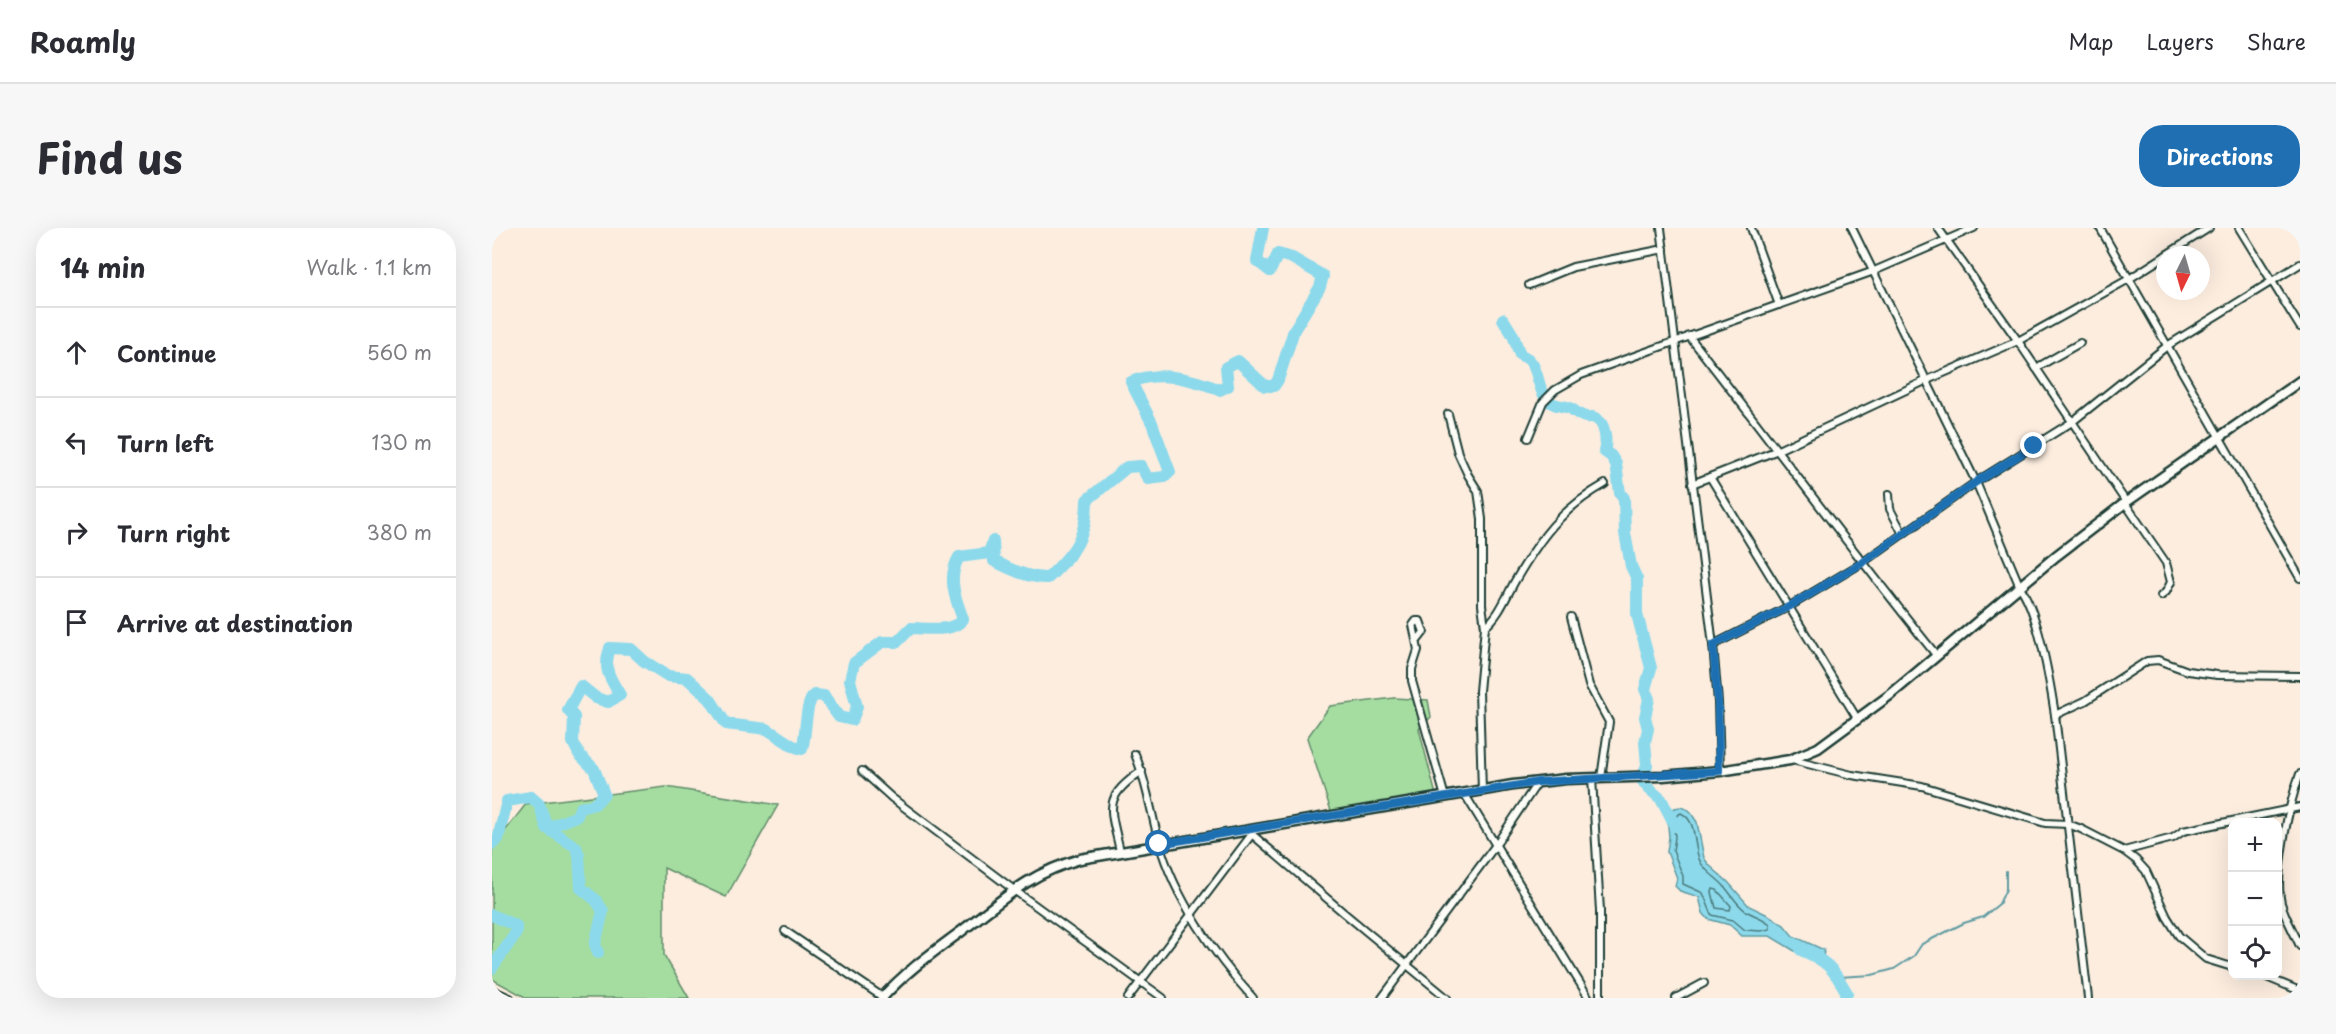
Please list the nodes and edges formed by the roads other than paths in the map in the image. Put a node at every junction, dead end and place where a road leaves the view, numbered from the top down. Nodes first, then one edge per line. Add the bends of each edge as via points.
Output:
1 (1661, 228) edge
2 (1751, 228) edge
3 (1852, 228) edge
4 (1938, 228) edge
5 (1974, 228) edge
6 (2100, 228) edge
7 (2209, 228) edge
8 (2239, 228) edge
9 (1947, 241) junction
10 (2180, 246) edge
11 (1664, 249) junction
12 (2156, 261) edge
13 (2300, 264) edge
14 (1874, 271) junction
15 (2128, 279) junction
16 (2271, 280) junction
17 (1529, 285) dead end
18 (1779, 305) junction
19 (2300, 327) edge
20 (1689, 336) junction
21 (2018, 341) junction
22 (1674, 342) junction
23 (2080, 343) dead end
24 (2167, 346) junction
25 (2036, 368) junction
26 (1926, 381) junction
27 (2300, 381) edge
28 (1448, 414) dead end
29 (2072, 422) junction
30 (2218, 437) junction
31 (1528, 438) dead end
32 (1778, 450) junction
33 (1710, 477) junction
34 (1976, 482) junction
35 (1605, 484) dead end
36 (1692, 484) junction
37 (1888, 494) dead end
38 (2125, 502) junction
39 (1903, 534) junction
40 (1862, 563) junction
41 (2300, 578) edge
42 (2020, 587) junction
43 (2161, 596) dead end
44 (1790, 606) junction
45 (1571, 617) dead end
46 (1485, 627) junction
47 (1417, 640) dead end
48 (1713, 645) junction
49 (1938, 656) junction
50 (2300, 676) edge
51 (2055, 715) junction
52 (1858, 720) junction
53 (1135, 754) dead end
54 (1790, 760) junction
55 (862, 771) dead end
56 (1142, 771) junction
57 (1719, 771) junction
58 (2300, 774) edge
59 (1596, 778) junction
60 (1538, 782) junction
61 (1482, 791) junction
62 (1464, 794) junction
63 (1444, 797) junction
64 (2300, 807) edge
65 (2291, 809) junction
66 (2068, 824) junction
67 (1250, 832) junction
68 (1159, 844) junction
69 (1495, 846) junction
70 (1120, 851) junction
71 (2124, 851) junction
72 (1014, 890) junction
73 (1192, 916) junction
74 (785, 931) dead end
75 (2300, 946) edge
76 (1406, 965) junction
77 (2228, 966) edge
78 (2275, 980) edge
79 (1140, 982) junction
80 (1704, 983) dead end
81 (492, 990) edge
82 (2300, 991) edge
83 (510, 998) edge
84 (883, 998) edge
85 (1128, 998) edge
86 (1163, 998) edge
87 (1253, 998) edge
88 (1382, 998) edge
89 (1447, 998) edge
90 (1589, 998) edge
91 (1600, 998) edge
92 (1676, 998) edge
93 (2088, 998) edge

1 - 11 street
2 - 18 street
3 - 14 street
4 - 9 street
5 - 9 street
6 - 15 street
7 - 10 street
8 - 16 street
9 - 14 street
9 - 21 street
11 - 17 street via 1573,267
11 - 22 street
12 - 15 street
13 - 16 street
14 - 18 street
14 - 26 street
15 - 21 street
15 - 24 street
16 - 19 street
16 - 24 street
18 - 20 street
20 - 22 street
20 - 32 street
21 - 25 street
21 - 26 street
22 - 31 street via 1581,375 1555,390 1540,407
22 - 36 street
23 - 25 street
24 - 29 street
24 - 30 street
25 - 29 street
26 - 32 street
26 - 34 street
27 - 30 street
28 - 46 street via 1458,453 1480,498
29 - 34 street
29 - 38 street
30 - 38 street
30 - 41 street
32 - 33 street
32 - 40 street
33 - 36 street
33 - 44 street
34 - 39 street
34 - 42 street
35 - 46 street via 1576,502 1551,526 1534,547 1496,616
36 - 48 street
37 - 39 street via 1890,509
38 - 42 street
38 - 43 street via 2166,563 2171,582
39 - 40 street
40 - 44 street
40 - 49 street
42 - 49 street
42 - 51 street via 2029,602 2040,640
44 - 48 street
44 - 52 street
45 - 59 street via 1587,679 1609,722
46 - 61 street via 1479,684
47 - 63 street via 1412,681
48 - 57 street
49 - 52 street
50 - 51 street via 2217,675 2188,671 2158,660 2147,661 2085,701
51 - 66 street
52 - 54 street via 1818,748
53 - 56 street
54 - 57 street
54 - 66 street via 1860,777 1922,786 2045,823
55 - 72 street
56 - 68 street
56 - 70 street via 1119,787 1113,800
57 - 59 street
58 - 65 street
59 - 60 street
59 - 91 street
60 - 61 street
60 - 69 street
61 - 62 street
62 - 63 street
62 - 69 street
63 - 67 street
64 - 65 street
65 - 71 street via 2183,831 2173,838
65 - 75 street via 2280,868 2281,902
66 - 71 street
66 - 93 street
67 - 68 street
67 - 73 street
67 - 76 street
68 - 70 street
68 - 73 street
69 - 76 street
69 - 90 street
70 - 72 street via 1049,869
71 - 77 street via 2146,871 2178,936 2206,959
72 - 79 street
72 - 84 street via 911,970
73 - 79 street
73 - 87 street
74 - 84 street
76 - 88 street
76 - 89 street
78 - 82 street
79 - 85 street
79 - 86 street
80 - 92 street
81 - 83 street

